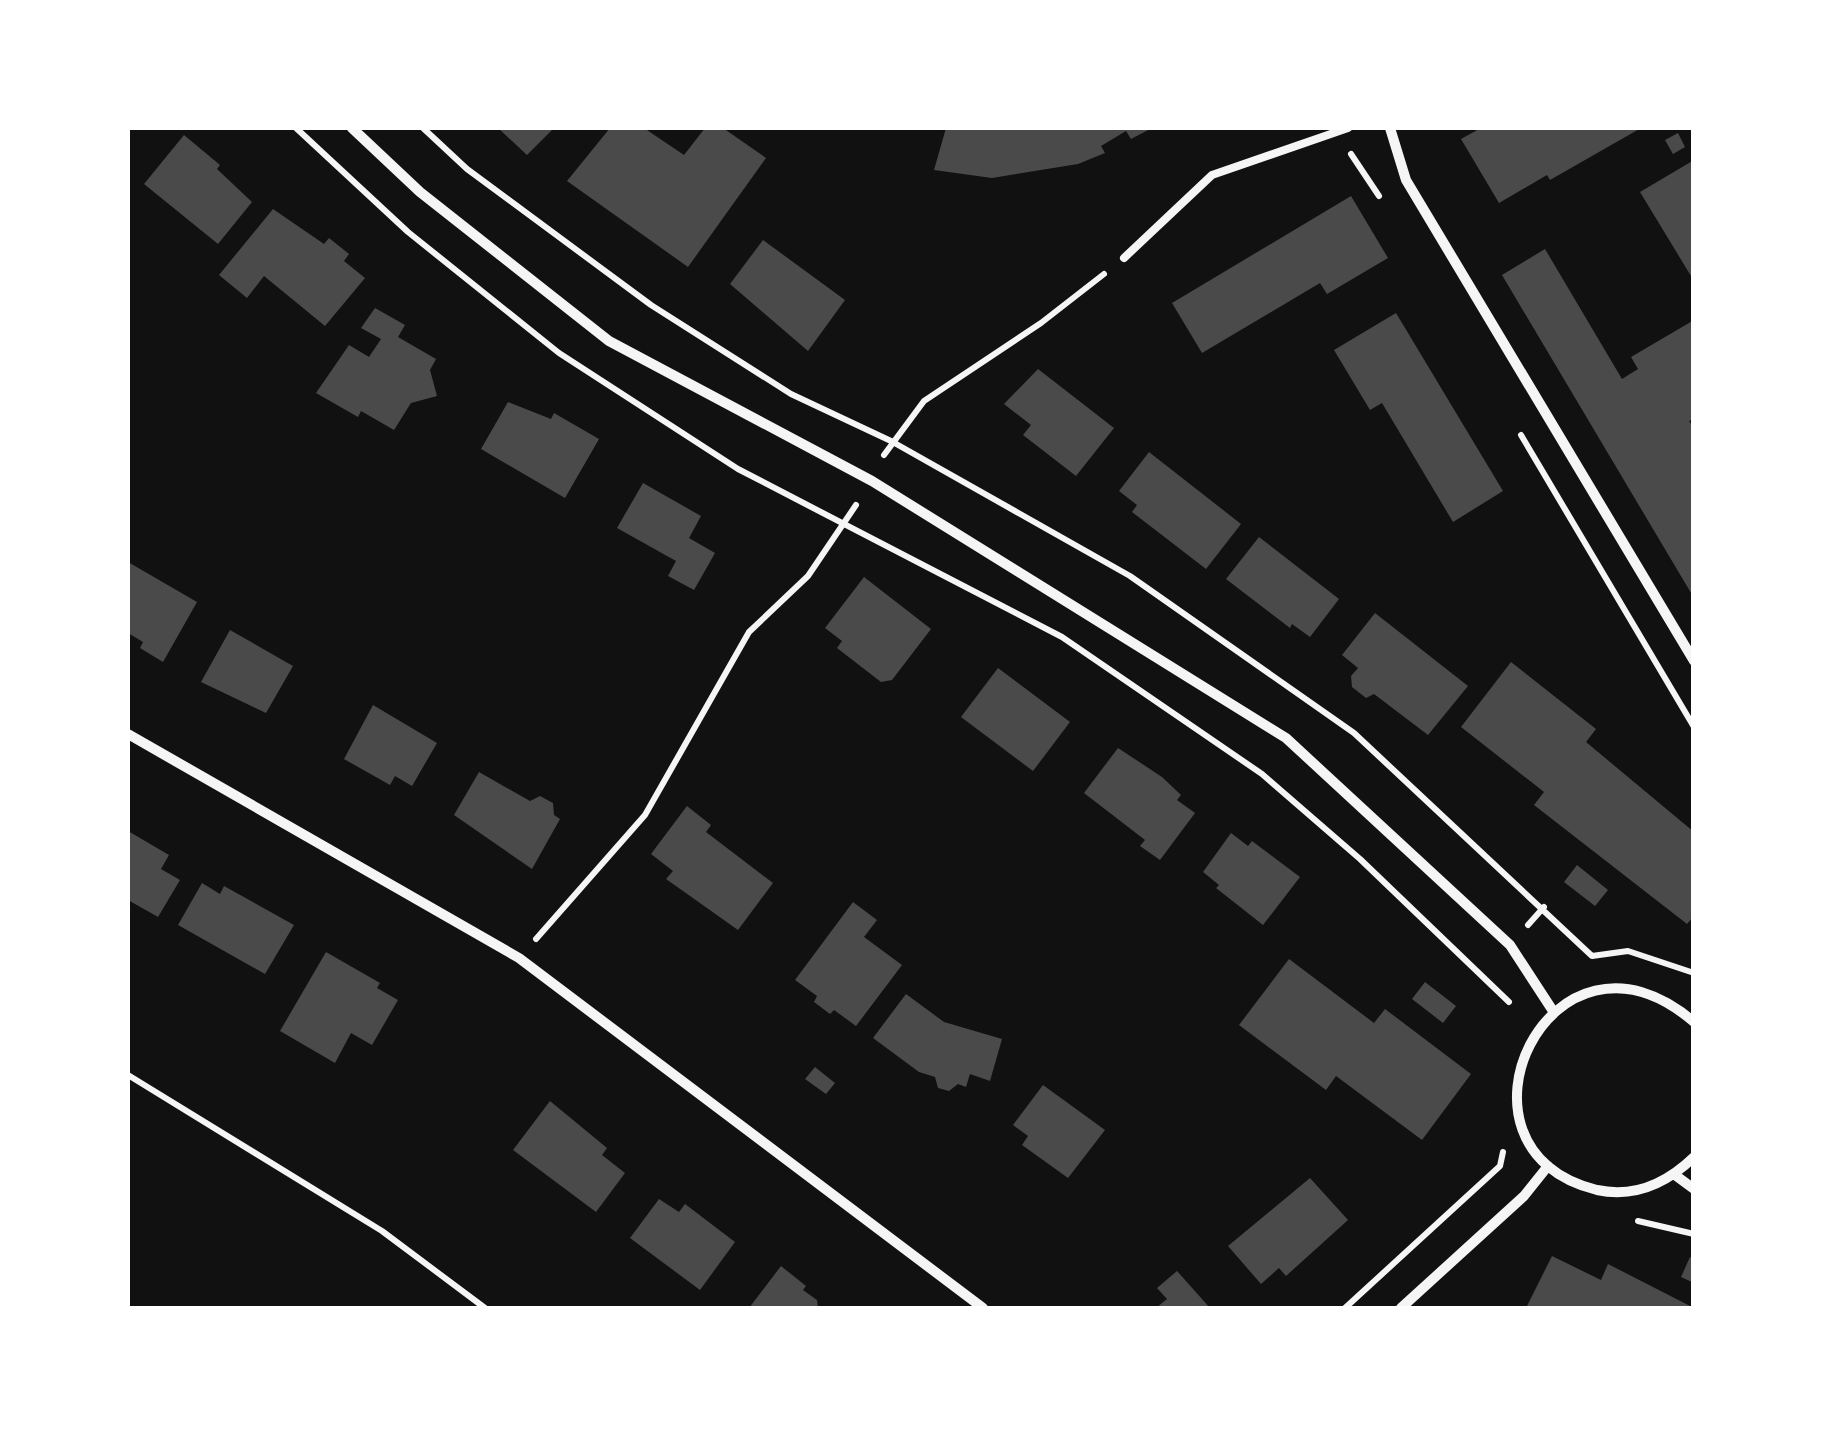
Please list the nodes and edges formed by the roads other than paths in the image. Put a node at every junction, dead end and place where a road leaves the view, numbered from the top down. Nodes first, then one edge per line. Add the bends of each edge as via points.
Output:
1 (352, 128) edge
2 (1348, 128) edge
3 (1390, 128) edge
4 (1124, 258) road end
5 (1694, 660) edge
6 (128, 734) edge
7 (1553, 1011) junction
8 (1694, 1022) edge
9 (1694, 1158) edge
10 (1548, 1166) junction
11 (1675, 1175) junction
12 (1694, 1189) edge
13 (983, 1308) edge
14 (1401, 1308) edge

1 - 7 street via 420,192 610,341 872,481 1286,738 1510,944
2 - 4 lane via 1212,175
3 - 5 street via 1406,180
6 - 13 street via 519,958
7 - 8 street via 1611,989 1657,998
7 - 10 street via 1530,1037 1517,1070 1516,1105 1526,1138
9 - 11 street
10 - 11 street via 1577,1185 1610,1193 1644,1190
10 - 14 street
11 - 12 street

